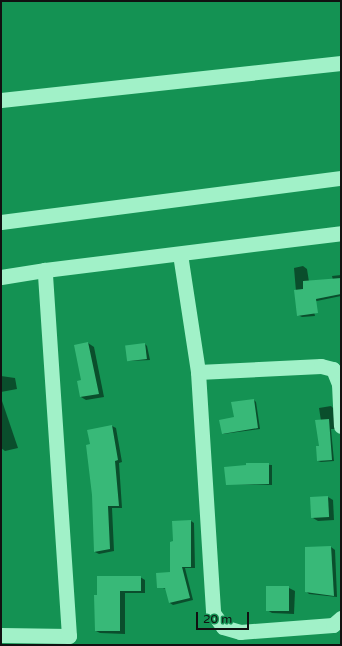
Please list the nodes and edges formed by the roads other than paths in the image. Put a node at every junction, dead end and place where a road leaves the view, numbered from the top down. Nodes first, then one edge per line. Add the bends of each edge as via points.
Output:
1 (341, 63) edge
2 (1, 100) edge
3 (341, 178) edge
4 (1, 222) edge
5 (341, 233) edge
6 (180, 254) junction
7 (45, 270) junction
8 (1, 277) edge
9 (198, 372) junction
10 (341, 426) edge
11 (341, 618) edge
12 (1, 635) edge

1 - 2 street
3 - 4 street
5 - 6 street
6 - 7 street
6 - 9 street
7 - 8 street
7 - 12 street via 70,636
9 - 10 street via 321,366 333,369 339,384
9 - 11 street via 213,613 223,627 240,632 333,625

